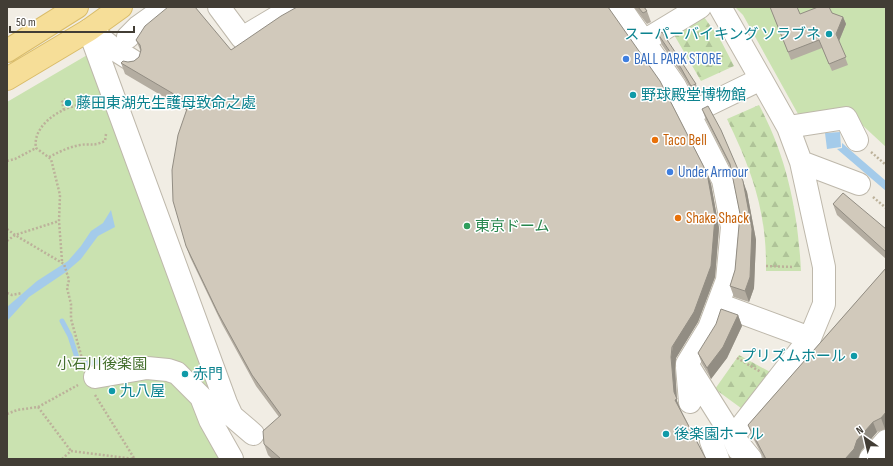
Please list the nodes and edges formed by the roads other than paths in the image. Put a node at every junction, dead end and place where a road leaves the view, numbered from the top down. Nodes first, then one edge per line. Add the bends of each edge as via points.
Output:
1 (77, 7) edge
2 (121, 7) edge
3 (166, 7) edge
4 (218, 7) edge
5 (294, 7) edge
6 (620, 7) edge
7 (700, 7) edge
8 (720, 7) edge
9 (89, 30) junction
10 (644, 41) junction
11 (7, 51) edge
12 (7, 79) edge
13 (761, 79) junction
14 (689, 114) junction
15 (788, 127) junction
16 (857, 140) dead end
17 (801, 162) junction
18 (859, 184) dead end
19 (718, 304) junction
20 (810, 338) junction
21 (687, 364) junction
22 (89, 372) road end
23 (690, 402) dead end
24 (253, 434) dead end
25 (733, 437) junction
26 (886, 441) edge
27 (232, 459) edge
28 (743, 459) edge
29 (750, 459) edge
30 (870, 459) edge

1 - 11 main road
2 - 9 main road
3 - 9 street via 138,26 132,44 114,49
4 - 5 street via 242,38
6 - 10 street
7 - 10 street
8 - 13 street
9 - 12 main road
9 - 24 street via 226,404 232,416
10 - 14 street via 675,86
13 - 14 street
13 - 15 street
14 - 19 street via 723,180 732,227 727,280
15 - 16 street via 846,118
15 - 17 street
17 - 18 street
17 - 20 street via 824,267 824,304
19 - 20 street
19 - 21 street via 709,328
20 - 25 street
21 - 23 street
21 - 25 street
22 - 27 street via 147,368 177,373 201,397 210,420
25 - 28 street
25 - 29 street
26 - 30 street

